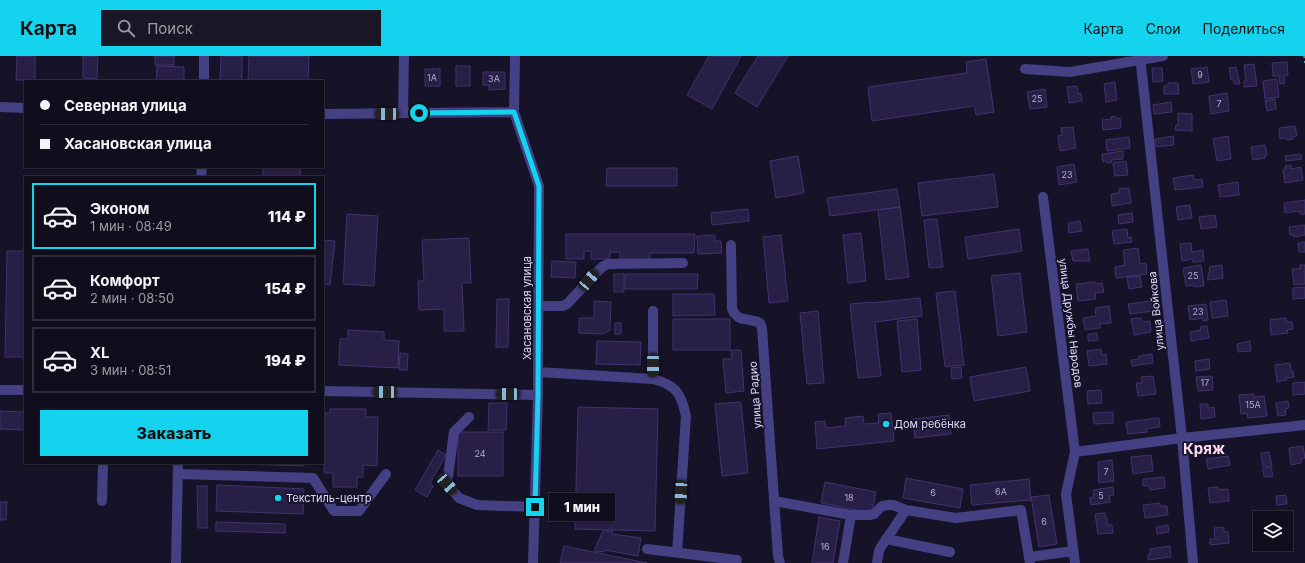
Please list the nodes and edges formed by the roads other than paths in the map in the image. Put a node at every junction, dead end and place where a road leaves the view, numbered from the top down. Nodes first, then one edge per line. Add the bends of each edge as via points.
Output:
1 (204, 56) edge
2 (404, 56) edge
3 (515, 56) edge
4 (1163, 56) edge
5 (1140, 58) edge
6 (1025, 69) dead end
7 (204, 80) edge
8 (0, 107) edge
9 (24, 108) edge
10 (514, 112) junction
11 (403, 113) junction
12 (324, 114) edge
13 (1043, 197) dead end
14 (731, 245) dead end
15 (683, 263) dead end
16 (538, 306) junction
17 (653, 311) dead end
18 (538, 372) junction
19 (653, 379) junction
20 (0, 390) edge
21 (24, 390) edge
22 (324, 391) edge
23 (538, 395) junction
24 (469, 417) dead end
25 (1305, 425) edge
26 (1182, 438) junction
27 (1075, 452) junction
28 (103, 464) edge
29 (178, 464) edge
30 (178, 474) junction
31 (386, 474) dead end
32 (102, 501) dead end
33 (774, 501) junction
34 (535, 507) junction
35 (906, 510) junction
36 (851, 516) junction
37 (886, 539) junction
38 (647, 549) dead end
39 (1073, 551) junction
40 (678, 552) junction
41 (950, 552) dead end
42 (738, 560) dead end
43 (1030, 560) edge
44 (176, 563) edge
45 (533, 563) edge
46 (780, 563) edge
47 (843, 563) edge
48 (877, 563) edge
49 (1075, 563) edge
50 (1193, 563) edge

1 - 7 street
2 - 11 street
3 - 10 street, Хасановская улица
4 - 5 street
5 - 6 street via 1070,72
5 - 26 street, улица Войкова
8 - 9 street
10 - 11 street
10 - 16 street, Хасановская улица via 539,186
11 - 12 street
13 - 27 street, улица Дружбы Народов
14 - 33 street, улица Радио via 732,309 740,319 754,320 760,323 762,328
15 - 16 street via 608,264 598,270 567,304
16 - 18 street, Хасановская улица
17 - 19 street
18 - 19 street
18 - 23 street, Хасановская улица
19 - 40 street via 666,382 676,390 683,401 686,416
20 - 21 street
22 - 23 street
23 - 34 street, Хасановская улица
24 - 34 street via 454,432 447,484 459,498 477,505
25 - 26 street
26 - 27 street
26 - 50 street, улица Войкова
27 - 39 street, улица Дружбы Народов via 1066,494
28 - 32 street
29 - 30 street
30 - 31 street via 313,478 334,510 359,510
30 - 44 street
33 - 36 street
33 - 46 street, улица Радио
34 - 45 street, Хасановская улица
35 - 36 street via 889,505 882,506 869,516
35 - 37 street
35 - 43 street via 956,518 1022,510
36 - 47 street
37 - 41 street
37 - 48 street via 879,551
38 - 40 street
39 - 43 street
39 - 49 street, улица Дружбы Народов
40 - 42 street

